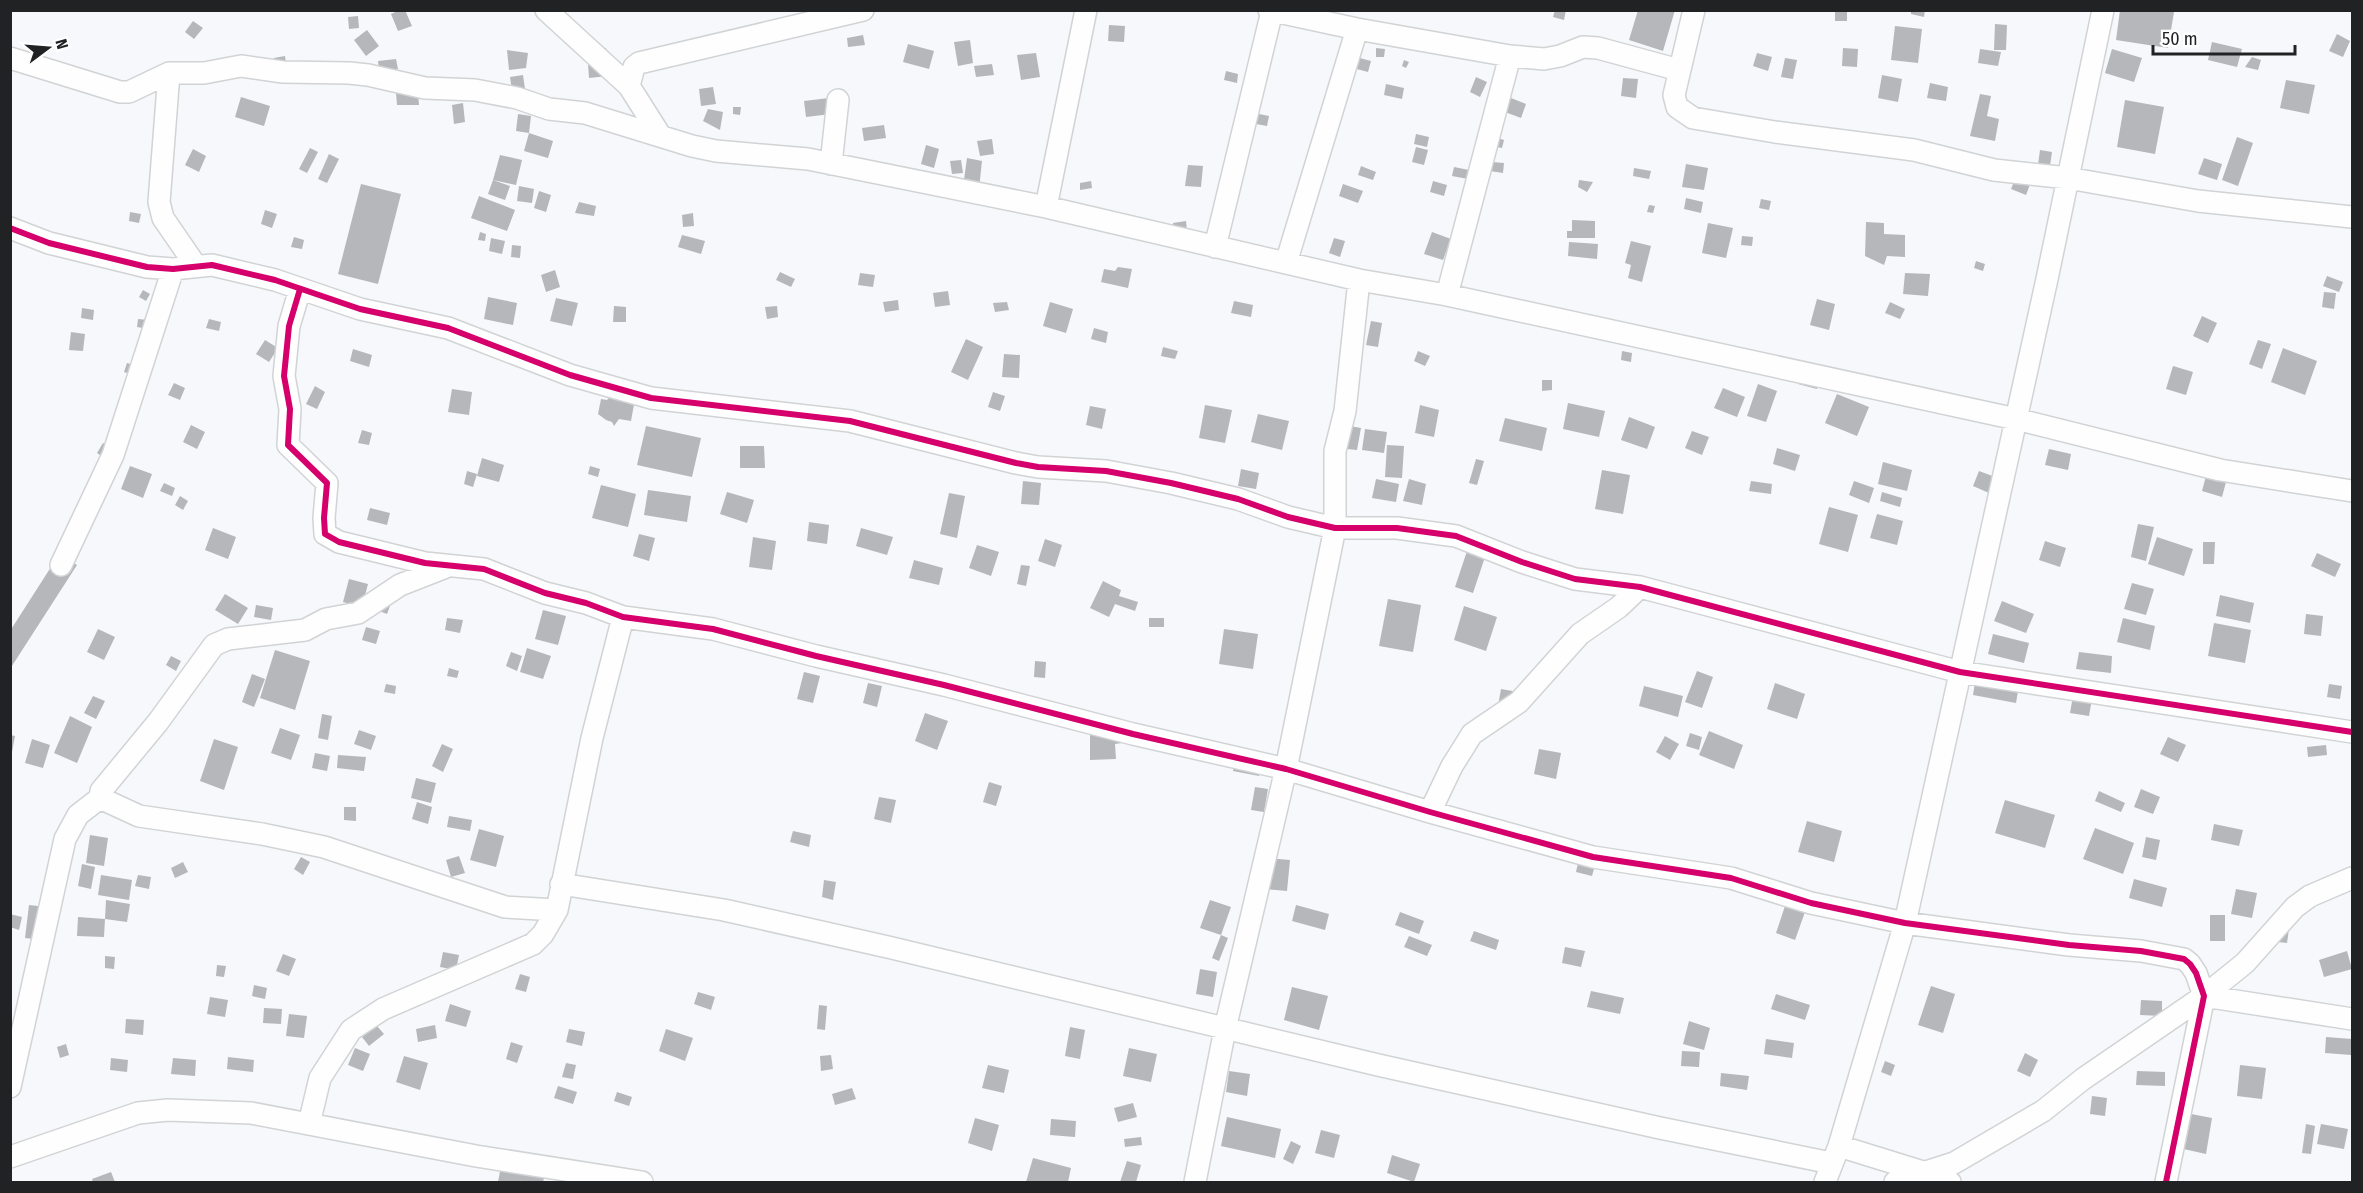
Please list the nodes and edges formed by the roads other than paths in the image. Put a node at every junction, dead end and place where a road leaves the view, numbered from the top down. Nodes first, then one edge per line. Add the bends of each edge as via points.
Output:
1 (546, 10) edge
2 (862, 10) edge
3 (1086, 10) edge
4 (1694, 10) edge
5 (2103, 10) edge
6 (1271, 11) edge
7 (1357, 29) junction
8 (1510, 56) junction
9 (10, 58) edge
10 (1679, 70) junction
11 (169, 73) junction
12 (629, 86) junction
13 (838, 100) dead end
14 (660, 135) junction
15 (831, 164) junction
16 (2068, 178) junction
17 (1046, 207) junction
18 (2352, 217) edge
19 (10, 228) edge
20 (1215, 247) junction
21 (1286, 263) junction
22 (196, 266) junction
23 (173, 269) junction
24 (1359, 280) junction
25 (300, 289) junction
26 (1448, 295) junction
27 (2016, 419) junction
28 (2352, 491) edge
29 (1335, 528) junction
30 (61, 565) dead end
31 (449, 566) junction
32 (1640, 587) junction
33 (623, 617) junction
34 (1960, 672) junction
35 (2352, 732) edge
36 (1286, 769) junction
37 (100, 798) junction
38 (1430, 812) junction
39 (2352, 878) edge
40 (561, 885) junction
41 (557, 910) junction
42 (1905, 923) junction
43 (2211, 990) junction
44 (2352, 1019) edge
45 (1225, 1029) junction
46 (10, 1087) edge
47 (309, 1124) junction
48 (10, 1157) edge
49 (1832, 1164) edge
50 (1923, 1172) junction
51 (642, 1182) edge
52 (1195, 1182) edge
53 (1895, 1182) edge
54 (1950, 1182) edge
55 (2166, 1182) edge

1 - 12 street
2 - 12 street via 639,63
3 - 17 street
4 - 10 street
5 - 16 street
6 - 7 street
6 - 20 street
7 - 8 street
7 - 21 street
8 - 10 street via 1560,57 1583,46
8 - 26 street
9 - 11 street via 120,92 129,92
10 - 16 street via 1674,95 1677,107 1693,118 1914,150 1994,170
11 - 14 street via 204,73 241,66 283,72 368,75 425,88 492,92
11 - 22 street via 159,202 163,218
12 - 14 street
13 - 15 street
14 - 15 street via 716,151
15 - 17 street
16 - 18 street via 2198,201
16 - 27 street
17 - 20 street
19 - 23 street via 60,246 147,267
20 - 21 street
21 - 24 street
22 - 23 street
22 - 25 street via 212,265
23 - 30 street via 112,455
24 - 26 street
24 - 29 street via 1345,411 1335,451
25 - 29 street via 360,309 448,328 570,375 651,398 850,421 1027,465 1107,471 1171,483
25 - 31 street via 290,326 284,376 290,409 288,445 327,483 325,534 339,542
26 - 27 street
27 - 28 street via 2220,470
27 - 34 street
29 - 32 street via 1397,528 1456,536 1575,579
29 - 36 street
31 - 33 street via 484,569
31 - 37 street via 400,585 358,613 326,619 292,633 228,639 214,645 101,791
32 - 34 street
32 - 38 street via 1580,634 1519,702 1472,734
33 - 36 street via 713,629
33 - 40 street
34 - 35 street
34 - 42 street
36 - 38 street
36 - 45 street
37 - 41 street via 139,816 324,847 505,907
37 - 46 street via 78,815 65,839
38 - 42 street via 1593,857 1731,878 1811,903
39 - 43 street via 2310,896 2295,907 2245,963
40 - 41 street
40 - 45 street via 724,910
41 - 47 street via 533,944 383,1008 351,1030 320,1078
42 - 43 street via 2184,959
42 - 49 street
43 - 44 street
43 - 50 street via 2043,1111 1969,1156
43 - 55 street
45 - 49 street
45 - 52 street
47 - 48 street via 251,1113 138,1113
47 - 51 street
49 - 50 street
50 - 53 street
50 - 54 street

